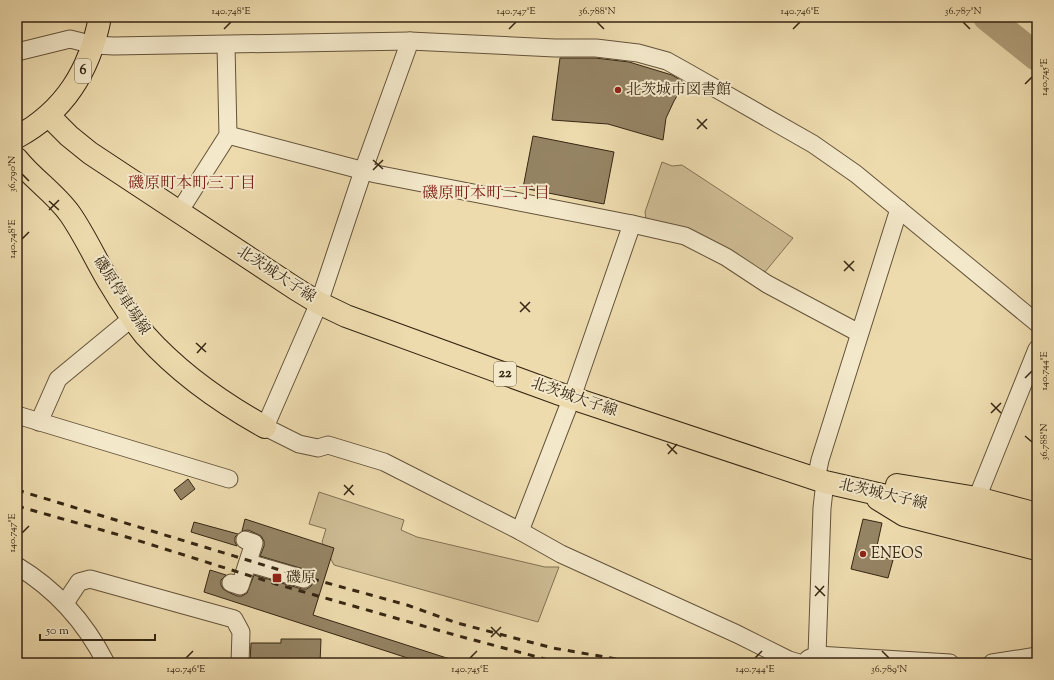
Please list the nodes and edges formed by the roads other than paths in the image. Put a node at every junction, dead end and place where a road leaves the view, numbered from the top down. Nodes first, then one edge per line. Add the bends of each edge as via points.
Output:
1 (100, 17) edge
2 (410, 41) junction
3 (94, 45) junction
4 (226, 45) junction
5 (17, 52) edge
6 (49, 116) junction
7 (228, 135) junction
8 (17, 137) edge
9 (17, 159) edge
10 (363, 171) junction
11 (899, 209) junction
12 (179, 212) junction
13 (632, 224) junction
14 (319, 303) junction
15 (132, 318) junction
16 (1037, 323) edge
17 (859, 333) junction
18 (1037, 349) edge
19 (572, 398) junction
20 (17, 415) edge
21 (39, 422) junction
22 (265, 427) junction
23 (229, 479) dead end
24 (820, 480) junction
25 (867, 492) junction
26 (977, 498) junction
27 (1037, 514) edge
28 (520, 531) junction
29 (1037, 531) edge
30 (247, 543) dead end
31 (1037, 548) edge
32 (248, 563) junction
33 (17, 566) edge
34 (304, 579) dead end
35 (234, 582) dead end
36 (65, 603) junction
37 (817, 655) junction
38 (1037, 656) edge
39 (106, 663) edge
40 (240, 663) edge
41 (799, 663) edge
42 (950, 663) edge
43 (992, 663) edge

1 - 3 main road, 6
2 - 4 street
2 - 10 street
2 - 11 street via 614,50 667,61 813,144
3 - 4 street
3 - 5 street via 70,39
3 - 6 main road, 6 via 73,89
4 - 7 street
6 - 8 main road, 6
6 - 12 main road, 北茨城大子線 / 22 via 90,153
7 - 10 street
7 - 12 street
9 - 15 main road, 磯原停車場線 via 69,212
10 - 13 street
10 - 14 street
11 - 16 street
11 - 17 street
12 - 14 main road, 北茨城大子線 / 22
13 - 17 street via 685,236
13 - 19 street
14 - 19 main road, 北茨城大子線 / 22 via 346,316
14 - 22 street
15 - 21 street via 58,379
15 - 22 main road, 磯原停車場線 via 145,335 179,368 212,395
17 - 24 street via 820,460
18 - 26 street
19 - 24 main road, 北茨城大子線 / 22
19 - 28 street
20 - 21 street
21 - 23 street
22 - 28 street via 299,444 318,448 328,445 384,462
24 - 25 main road, 北茨城大子線 / 22
24 - 37 street via 822,508
25 - 26 main road via 893,484
25 - 29 main road, 北茨城大子線 / 22
25 - 31 main road via 904,515
26 - 27 main road
28 - 41 street via 561,554
30 - 32 street
32 - 34 street
32 - 35 street
33 - 36 street
36 - 39 street via 94,639
36 - 40 street via 79,582 90,579 234,619 241,632
37 - 41 street
37 - 42 street
38 - 43 street

